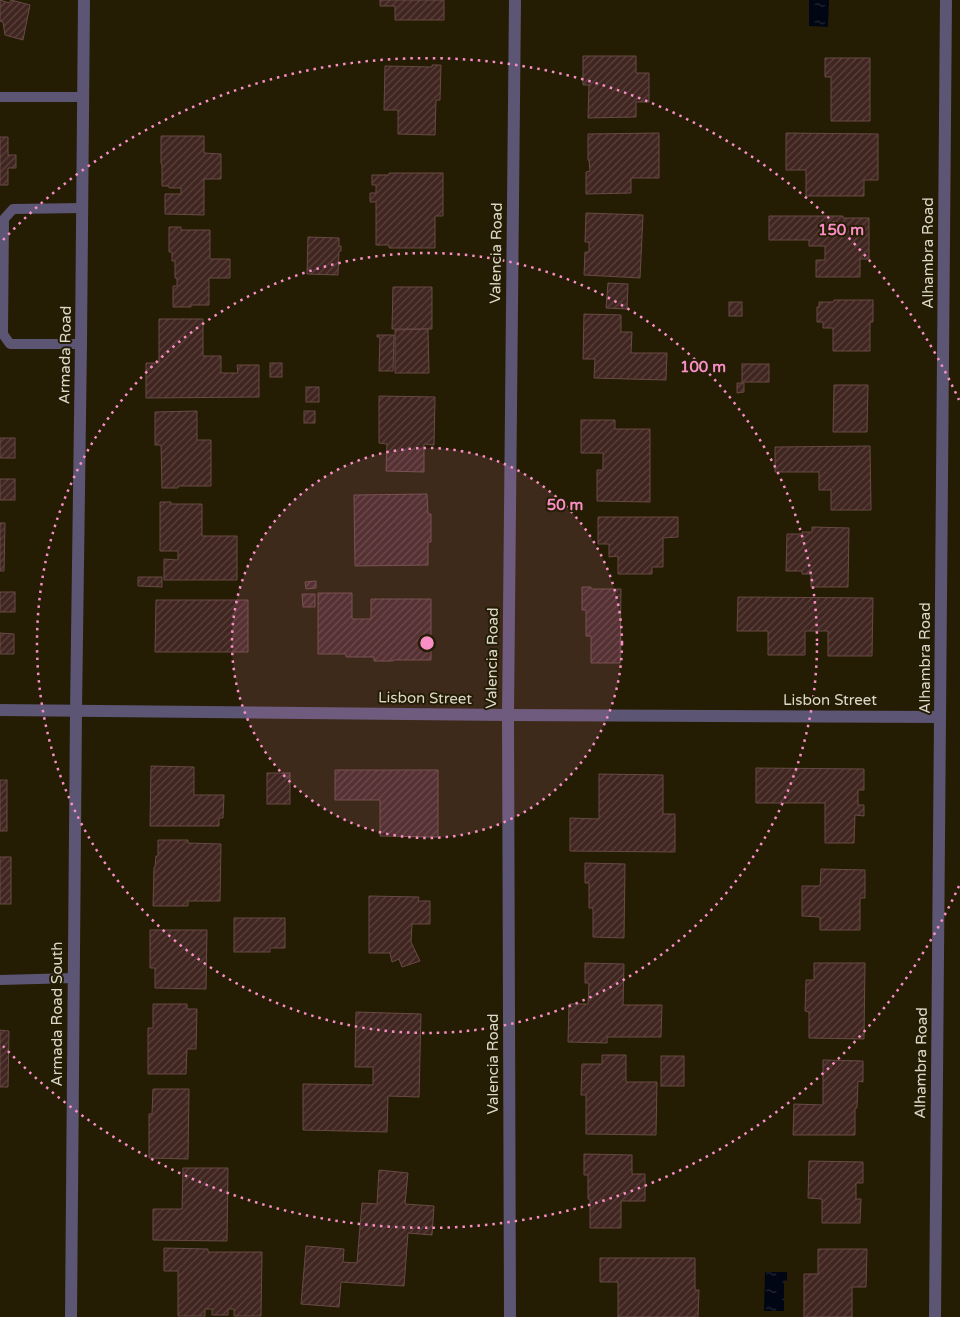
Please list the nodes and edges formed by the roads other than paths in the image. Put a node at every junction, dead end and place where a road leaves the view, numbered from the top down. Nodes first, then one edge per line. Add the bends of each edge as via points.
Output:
1 (84, 0) edge
2 (515, 0) edge
3 (946, 0) edge
4 (0, 97) edge
5 (83, 97) junction
6 (82, 208) junction
7 (81, 344) junction
8 (0, 710) edge
9 (76, 711) junction
10 (508, 715) junction
11 (940, 716) junction
12 (74, 978) junction
13 (0, 980) edge
14 (71, 1317) edge
15 (510, 1317) edge
16 (935, 1317) edge

1 - 5 street, Armada Road
2 - 10 street, Valencia Road
3 - 11 street, Alhambra Road
4 - 5 lane
5 - 6 street, Armada Road
6 - 7 street, Armada Road
6 - 7 lane via 13,209 4,219 3,334 10,344
7 - 9 street, Armada Road
8 - 9 street, Lisbon Street
9 - 10 street, Lisbon Street
9 - 12 street, Armada Road South
10 - 11 street, Lisbon Street
10 - 15 street, Valencia Road
11 - 16 street, Alhambra Road
12 - 13 lane
12 - 14 street, Armada Road South

